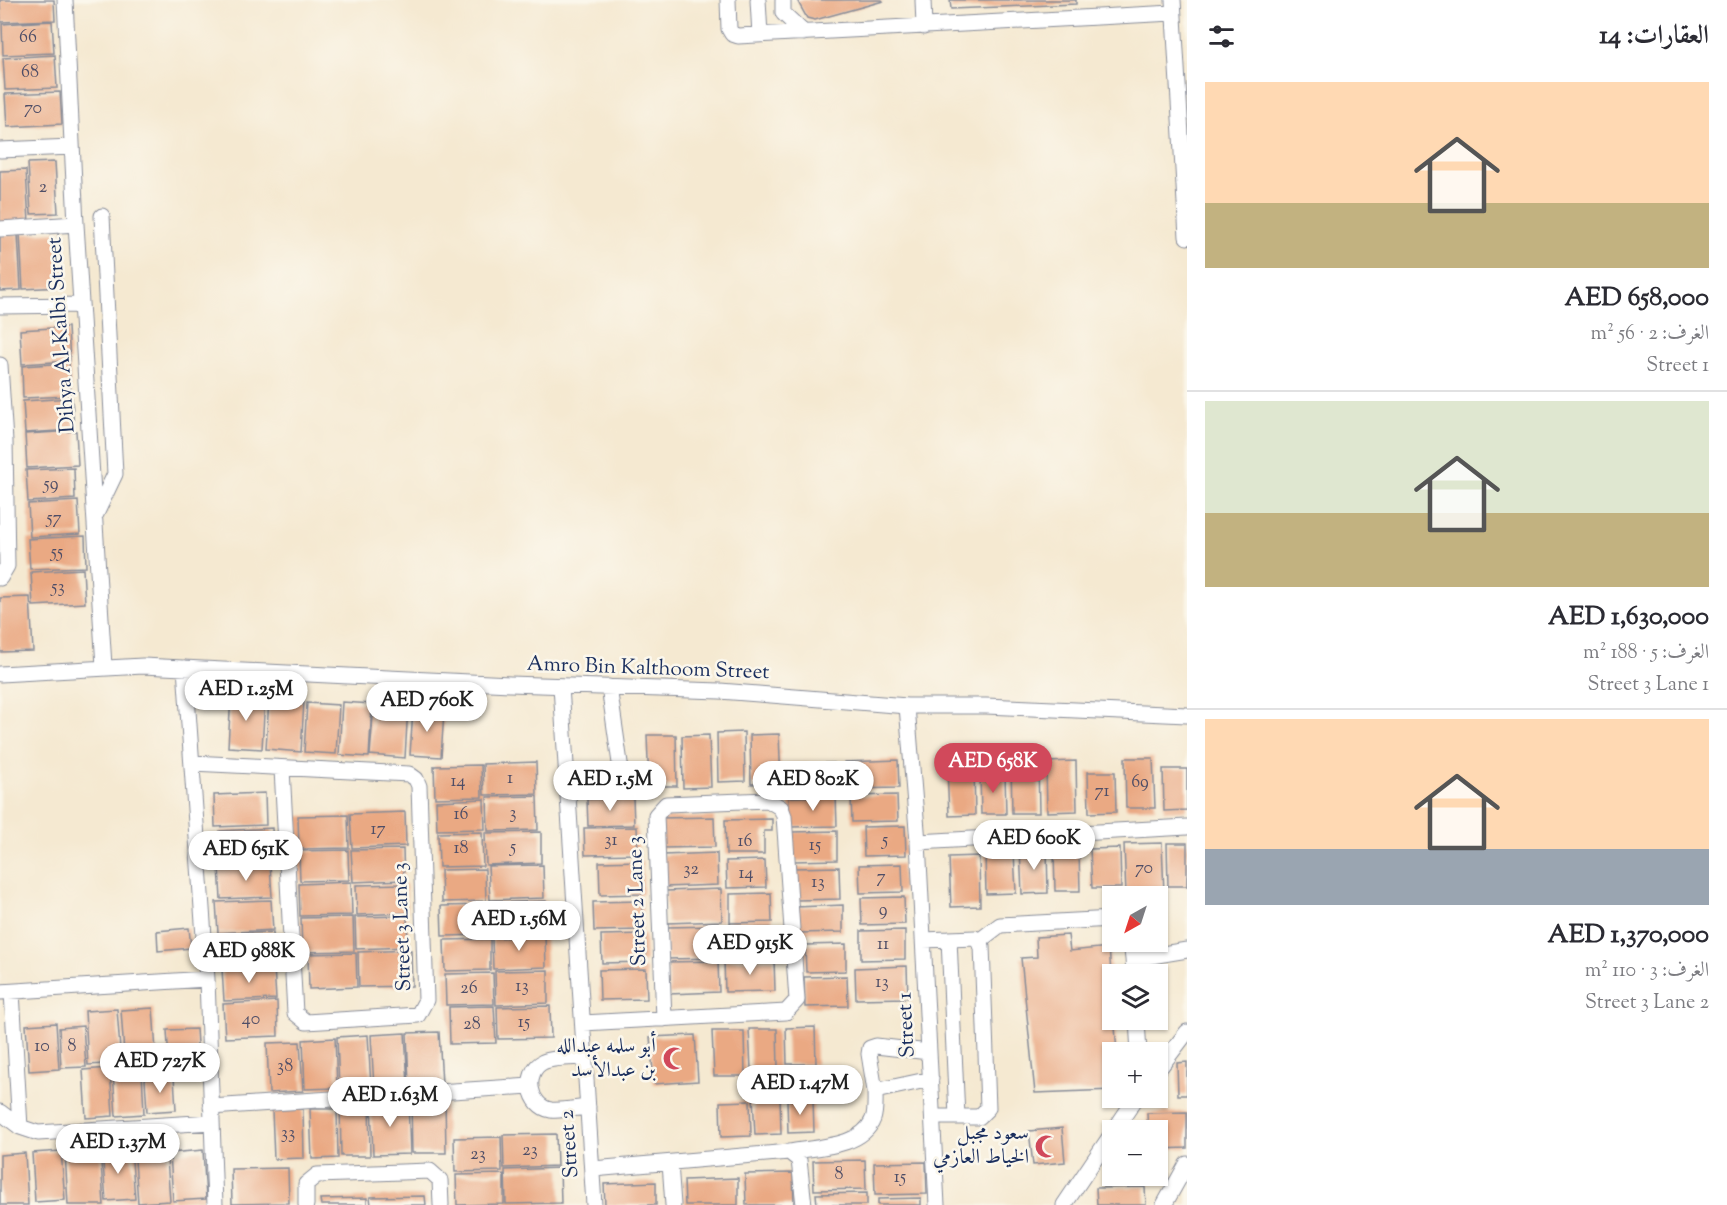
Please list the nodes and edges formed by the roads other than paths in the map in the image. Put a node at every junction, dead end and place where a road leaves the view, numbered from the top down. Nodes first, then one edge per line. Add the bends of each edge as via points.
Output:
1 (65, 0) edge
2 (729, 0) edge
3 (758, 0) edge
4 (923, 0) edge
5 (783, 7) edge
6 (1173, 7) edge
7 (924, 27) junction
8 (804, 33) junction
9 (763, 35) junction
10 (72, 147) junction
11 (0, 150) edge
12 (102, 216) dead end
13 (76, 224) junction
14 (0, 229) edge
15 (1187, 237) edge
16 (81, 305) junction
17 (0, 306) edge
18 (0, 365) edge
19 (3, 441) edge
20 (94, 516) junction
21 (0, 578) edge
22 (104, 666) junction
23 (185, 668) junction
24 (0, 674) edge
25 (561, 686) junction
26 (609, 687) junction
27 (907, 706) junction
28 (1187, 715) edge
29 (192, 763) junction
30 (282, 769) junction
31 (621, 770) dead end
32 (1187, 827) edge
33 (918, 842) junction
34 (1102, 920) edge
35 (949, 939) junction
36 (923, 940) junction
37 (979, 940) junction
38 (1187, 950) edge
39 (1143, 964) edge
40 (207, 980) junction
41 (6, 992) edge
42 (664, 1019) junction
43 (583, 1023) junction
44 (1187, 1032) edge
45 (929, 1052) junction
46 (585, 1057) junction
47 (1168, 1057) edge
48 (931, 1079) junction
49 (530, 1086) junction
50 (875, 1091) junction
51 (588, 1107) junction
52 (1129, 1108) edge
53 (211, 1115) junction
54 (933, 1117) junction
55 (957, 1117) junction
56 (7, 1121) edge
57 (789, 1152) junction
58 (670, 1163) junction
59 (1187, 1164) edge
60 (593, 1169) junction
61 (215, 1205) edge
62 (306, 1205) edge
63 (441, 1205) edge
64 (594, 1205) edge
65 (673, 1205) edge
66 (804, 1205) edge
67 (938, 1205) edge
68 (1064, 1205) edge
69 (1164, 1205) edge

1 - 10 street, Dihya Al-Kalbi Street
2 - 9 street via 730,32 735,36
3 - 9 street
4 - 7 street
5 - 8 street
5 - 9 street
6 - 7 street
6 - 15 street
7 - 8 street
8 - 9 street
10 - 11 street
10 - 13 street, Dihya Al-Kalbi Street
12 - 20 street via 115,474
13 - 14 street
13 - 16 street, Dihya Al-Kalbi Street
16 - 17 street
16 - 20 street, Dihya Al-Kalbi Street
18 - 19 street
19 - 21 street via 7,566
20 - 22 street, Dihya Al-Kalbi Street
22 - 23 street, Amro Bin Kalthoom Street
22 - 24 street, Amro Bin Kalthoom Street
23 - 25 street, Amro Bin Kalthoom Street
23 - 29 street
25 - 26 street, Amro Bin Kalthoom Street
25 - 43 street, Street 2
26 - 27 street, Amro Bin Kalthoom Street via 720,691
26 - 31 street
27 - 28 street, Amro Bin Kalthoom Street
27 - 33 street, Street 1
29 - 30 street, Street 3 Lane 3
29 - 40 street
30 - 30 street, Street 3 Lane 3 via 409,774 418,782 426,1000 418,1014 306,1022 295,1013
32 - 33 street
33 - 36 street, Street 1
34 - 37 street via 1000,925
35 - 36 street
35 - 37 street
35 - 55 street
36 - 45 street, Street 1
37 - 55 street via 988,1108 979,1117
38 - 39 street
40 - 41 street
40 - 53 street
41 - 56 street
42 - 42 street, Street 2 Lane 3 via 786,1012 796,1004 784,816 781,808 768,800 666,804 656,815
42 - 43 street, Street 2 Lane 3
43 - 46 street, Street 2
44 - 47 street
45 - 48 street, Street 1
45 - 50 street via 870,1048
46 - 49 street via 545,1061 534,1070
46 - 51 street, Street 2
48 - 50 street
48 - 54 street, Street 1
49 - 51 street via 537,1101 549,1110
49 - 53 street
50 - 57 street via 874,1117 861,1135
51 - 60 street, Street 2
52 - 68 street
53 - 56 street via 38,1133
53 - 61 street
54 - 55 street
54 - 67 street, Street 1
57 - 58 street
57 - 66 street via 799,1160
58 - 60 street
58 - 65 street
59 - 69 street
60 - 64 street, Street 2
62 - 63 street via 306,1184 316,1175 430,1171 440,1180

